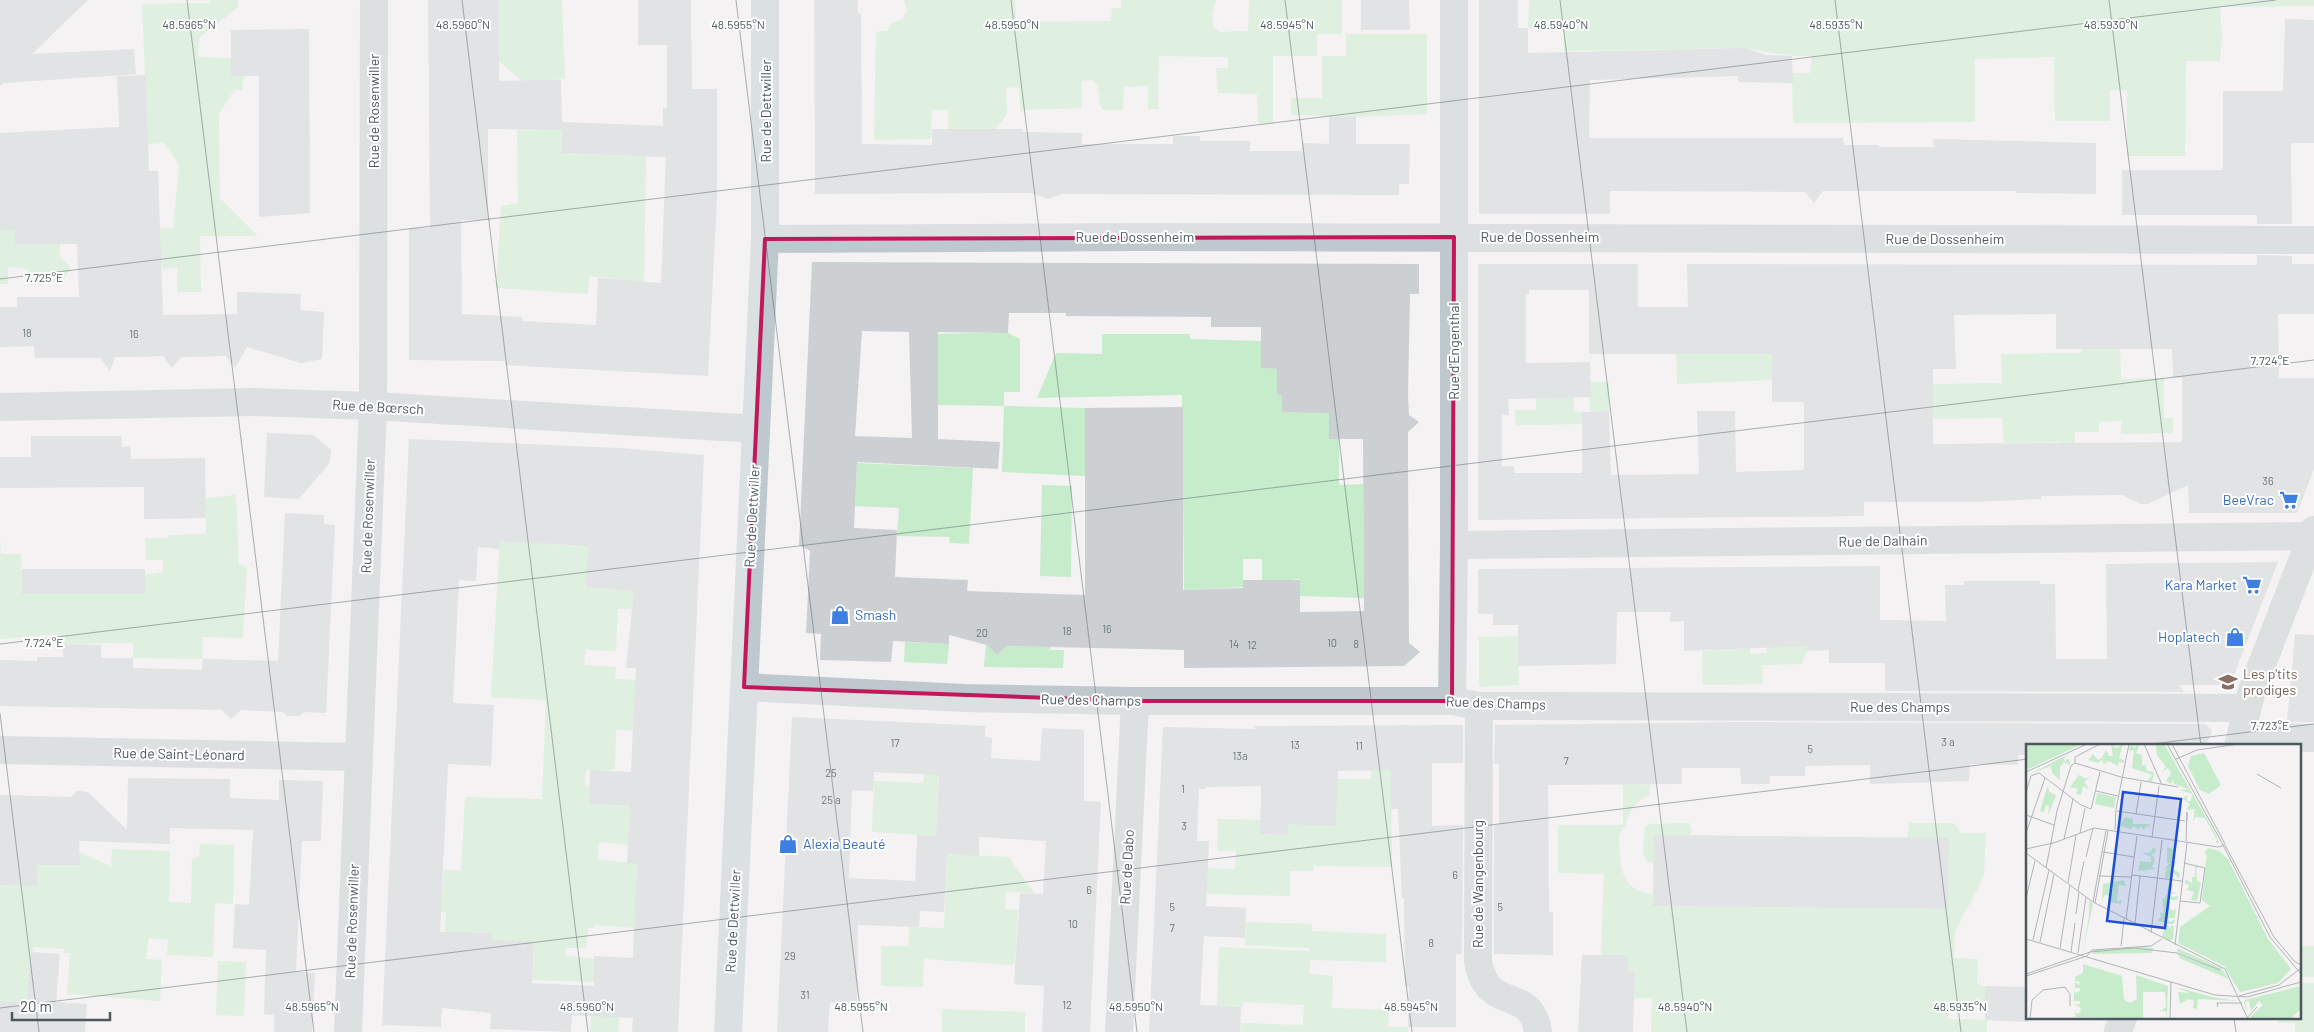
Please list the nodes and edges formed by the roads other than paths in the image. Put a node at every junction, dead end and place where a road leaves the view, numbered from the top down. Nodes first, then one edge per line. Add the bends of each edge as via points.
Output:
1 (374, 0) edge
2 (765, 0) edge
3 (1454, 0) edge
4 (1454, 237) junction
5 (765, 239) junction
6 (2314, 240) edge
7 (372, 406) junction
8 (0, 407) edge
9 (756, 428) junction
10 (2313, 533) edge
11 (1454, 545) junction
12 (744, 688) junction
13 (1452, 701) junction
14 (1135, 702) junction
15 (1478, 706) junction
16 (2247, 708) junction
17 (2314, 738) edge
18 (2240, 741) edge
19 (0, 750) edge
20 (358, 757) junction
21 (2122, 1020) edge
22 (348, 1032) edge
23 (728, 1032) edge
24 (1119, 1032) edge
25 (1538, 1032) edge
26 (2118, 1032) edge

1 - 7 street, Rue de Rosenwiller
2 - 5 main road, Rue de Dettwiller
3 - 4 street, Rue d'Engenthal
4 - 5 street, Rue de Dossenheim
4 - 6 street, Rue de Dossenheim
4 - 11 street, Rue d'Engenthal
5 - 9 main road, Rue de Dettwiller
7 - 8 street, Rue de Bœrsch via 253,402
7 - 9 street, Rue de Bœrsch
7 - 20 street, Rue de Rosenwiller
9 - 12 main road, Rue de Dettwiller
10 - 11 street, Rue de Dalhain
10 - 16 street
11 - 13 street, Rue d'Engenthal
12 - 14 street, Rue des Champs
12 - 23 main road, Rue de Dettwiller
13 - 14 street, Rue des Champs
13 - 15 street, Rue des Champs
14 - 24 street, Rue de Dabo
15 - 16 street, Rue des Champs
15 - 25 street, Rue de Wangenbourg via 1480,975 1496,994 1530,1009
16 - 18 street
17 - 18 street
19 - 20 street, Rue de Saint-Léonard
20 - 22 street, Rue de Rosenwiller
21 - 26 street

